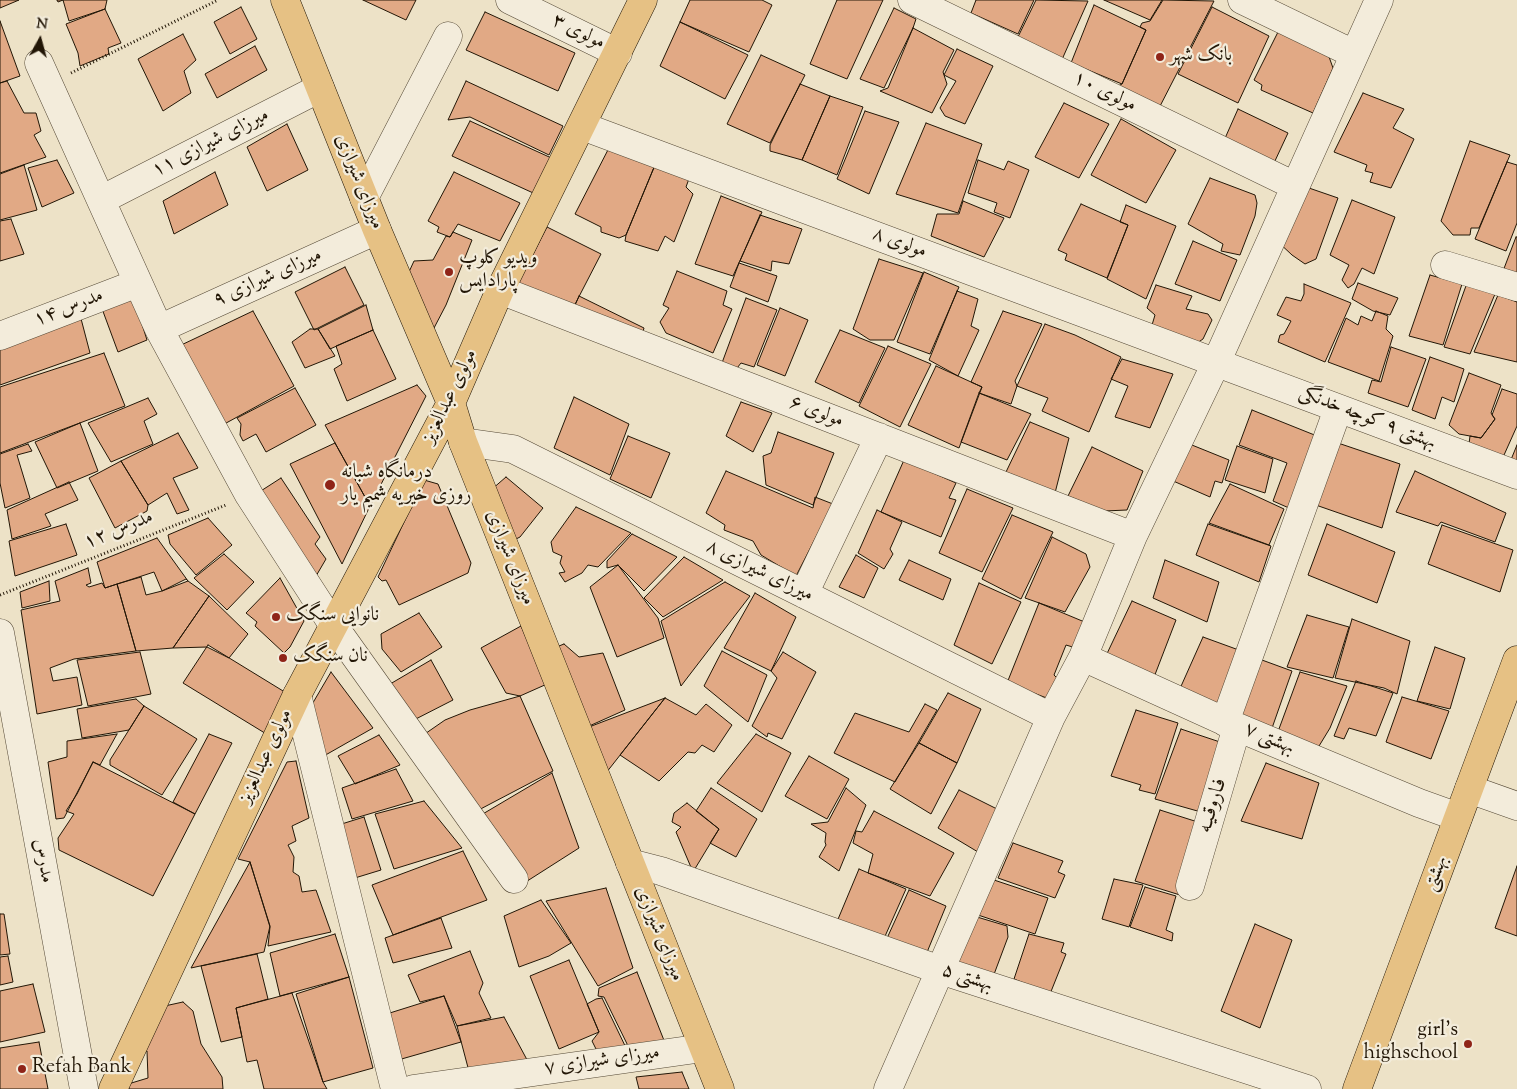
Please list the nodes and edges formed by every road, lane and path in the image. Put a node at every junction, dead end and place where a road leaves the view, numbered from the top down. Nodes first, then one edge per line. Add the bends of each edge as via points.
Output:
1 (218, 0) edge
2 (285, 0) edge
3 (510, 0) edge
4 (643, 0) edge
5 (912, 0) edge
6 (1242, 0) edge
7 (1379, 0) edge
8 (448, 36) dead end
9 (618, 53) junction
10 (1354, 54) junction
11 (44, 73) joint
12 (320, 88) junction
13 (582, 126) junction
14 (1295, 186) junction
15 (364, 198) junction
16 (101, 200) junction
17 (377, 230) junction
18 (1445, 265) dead end
19 (138, 283) junction
20 (1517, 287) edge
21 (500, 290) junction
22 (159, 329) junction
23 (0, 336) edge
24 (1216, 362) junction
25 (451, 403) junction
26 (1338, 409) junction
27 (879, 437) junction
28 (463, 442) junction
29 (1517, 475) edge
30 (249, 496) junction
31 (1133, 536) junction
32 (804, 594) junction
33 (0, 595) edge
34 (332, 625) junction
35 (0, 633) edge
36 (1083, 657) junction
37 (1517, 660) edge
38 (297, 695) junction
39 (1051, 717) junction
40 (1231, 724) junction
41 (1469, 789) junction
42 (1517, 806) edge
43 (1458, 817) junction
44 (630, 863) junction
45 (514, 879) dead end
46 (1190, 886) dead end
47 (940, 970) junction
48 (703, 1048) junction
49 (84, 1089) edge
50 (113, 1089) edge
51 (395, 1089) edge
52 (413, 1089) edge
53 (720, 1089) edge
54 (888, 1089) edge
55 (1307, 1089) edge
56 (1357, 1089) edge

1 - 11 path
2 - 12 main road, میرزای شیرازی
3 - 9 street, مولوی ۳
4 - 9 main road, مولوی عبدالعزیز
5 - 14 street, مولوی ۱۰
6 - 10 street
7 - 10 street
8 - 15 street
9 - 13 main road, مولوی عبدالعزیز
10 - 14 street
11 - 16 street
12 - 15 main road, میرزای شیرازی
12 - 16 street, میرزای شیرازی ۱۱
13 - 21 main road, مولوی عبدالعزیز
13 - 24 street, مولوی ۸
14 - 24 street
15 - 17 main road, میرزای شیرازی
16 - 19 street
17 - 22 street, میرزای شیرازی ۹
17 - 25 main road, میرزای شیرازی
18 - 20 street
19 - 22 street
19 - 23 street, مدرس ۱۴
21 - 25 main road, مولوی عبدالعزیز
21 - 27 street, مولوی ۶
22 - 30 street
24 - 26 street, بهشتی ۹ کوچه خدنگی
24 - 31 street
25 - 28 main road, میرزای شیرازی
25 - 34 main road, مولوی عبدالعزیز
26 - 29 street, بهشتی ۹ کوچه خدنگی
26 - 40 street, فـاروقـیـه
27 - 31 street, مولوی ۶
27 - 32 street
28 - 32 street, میرزای شیرازی ۸ via 513,450
28 - 44 main road, میرزای شیرازی
30 - 33 path, مدرس ۱۲
30 - 34 street
31 - 36 street
32 - 39 street, میرزای شیرازی ۸
34 - 38 main road, مولوی عبدالعزیز
34 - 45 street
35 - 49 street, مدرس
36 - 39 street
36 - 40 street, بهشتی ۷
37 - 41 main road, بهشتی
38 - 50 main road, مولوی عبدالعزیز
38 - 51 street
39 - 47 street
40 - 43 street, بهشتی ۷
40 - 46 street, فـاروقـیـه
41 - 42 street
41 - 43 main road, بهشتی
43 - 56 main road, بهشتی
44 - 47 street, بهشتی ۵ via 661,871
44 - 48 main road, میرزای شیرازی
47 - 54 street
47 - 55 street, بهشتی ۵
48 - 52 street, میرزای شیرازی ۷
48 - 53 main road, میرزای شیرازی

